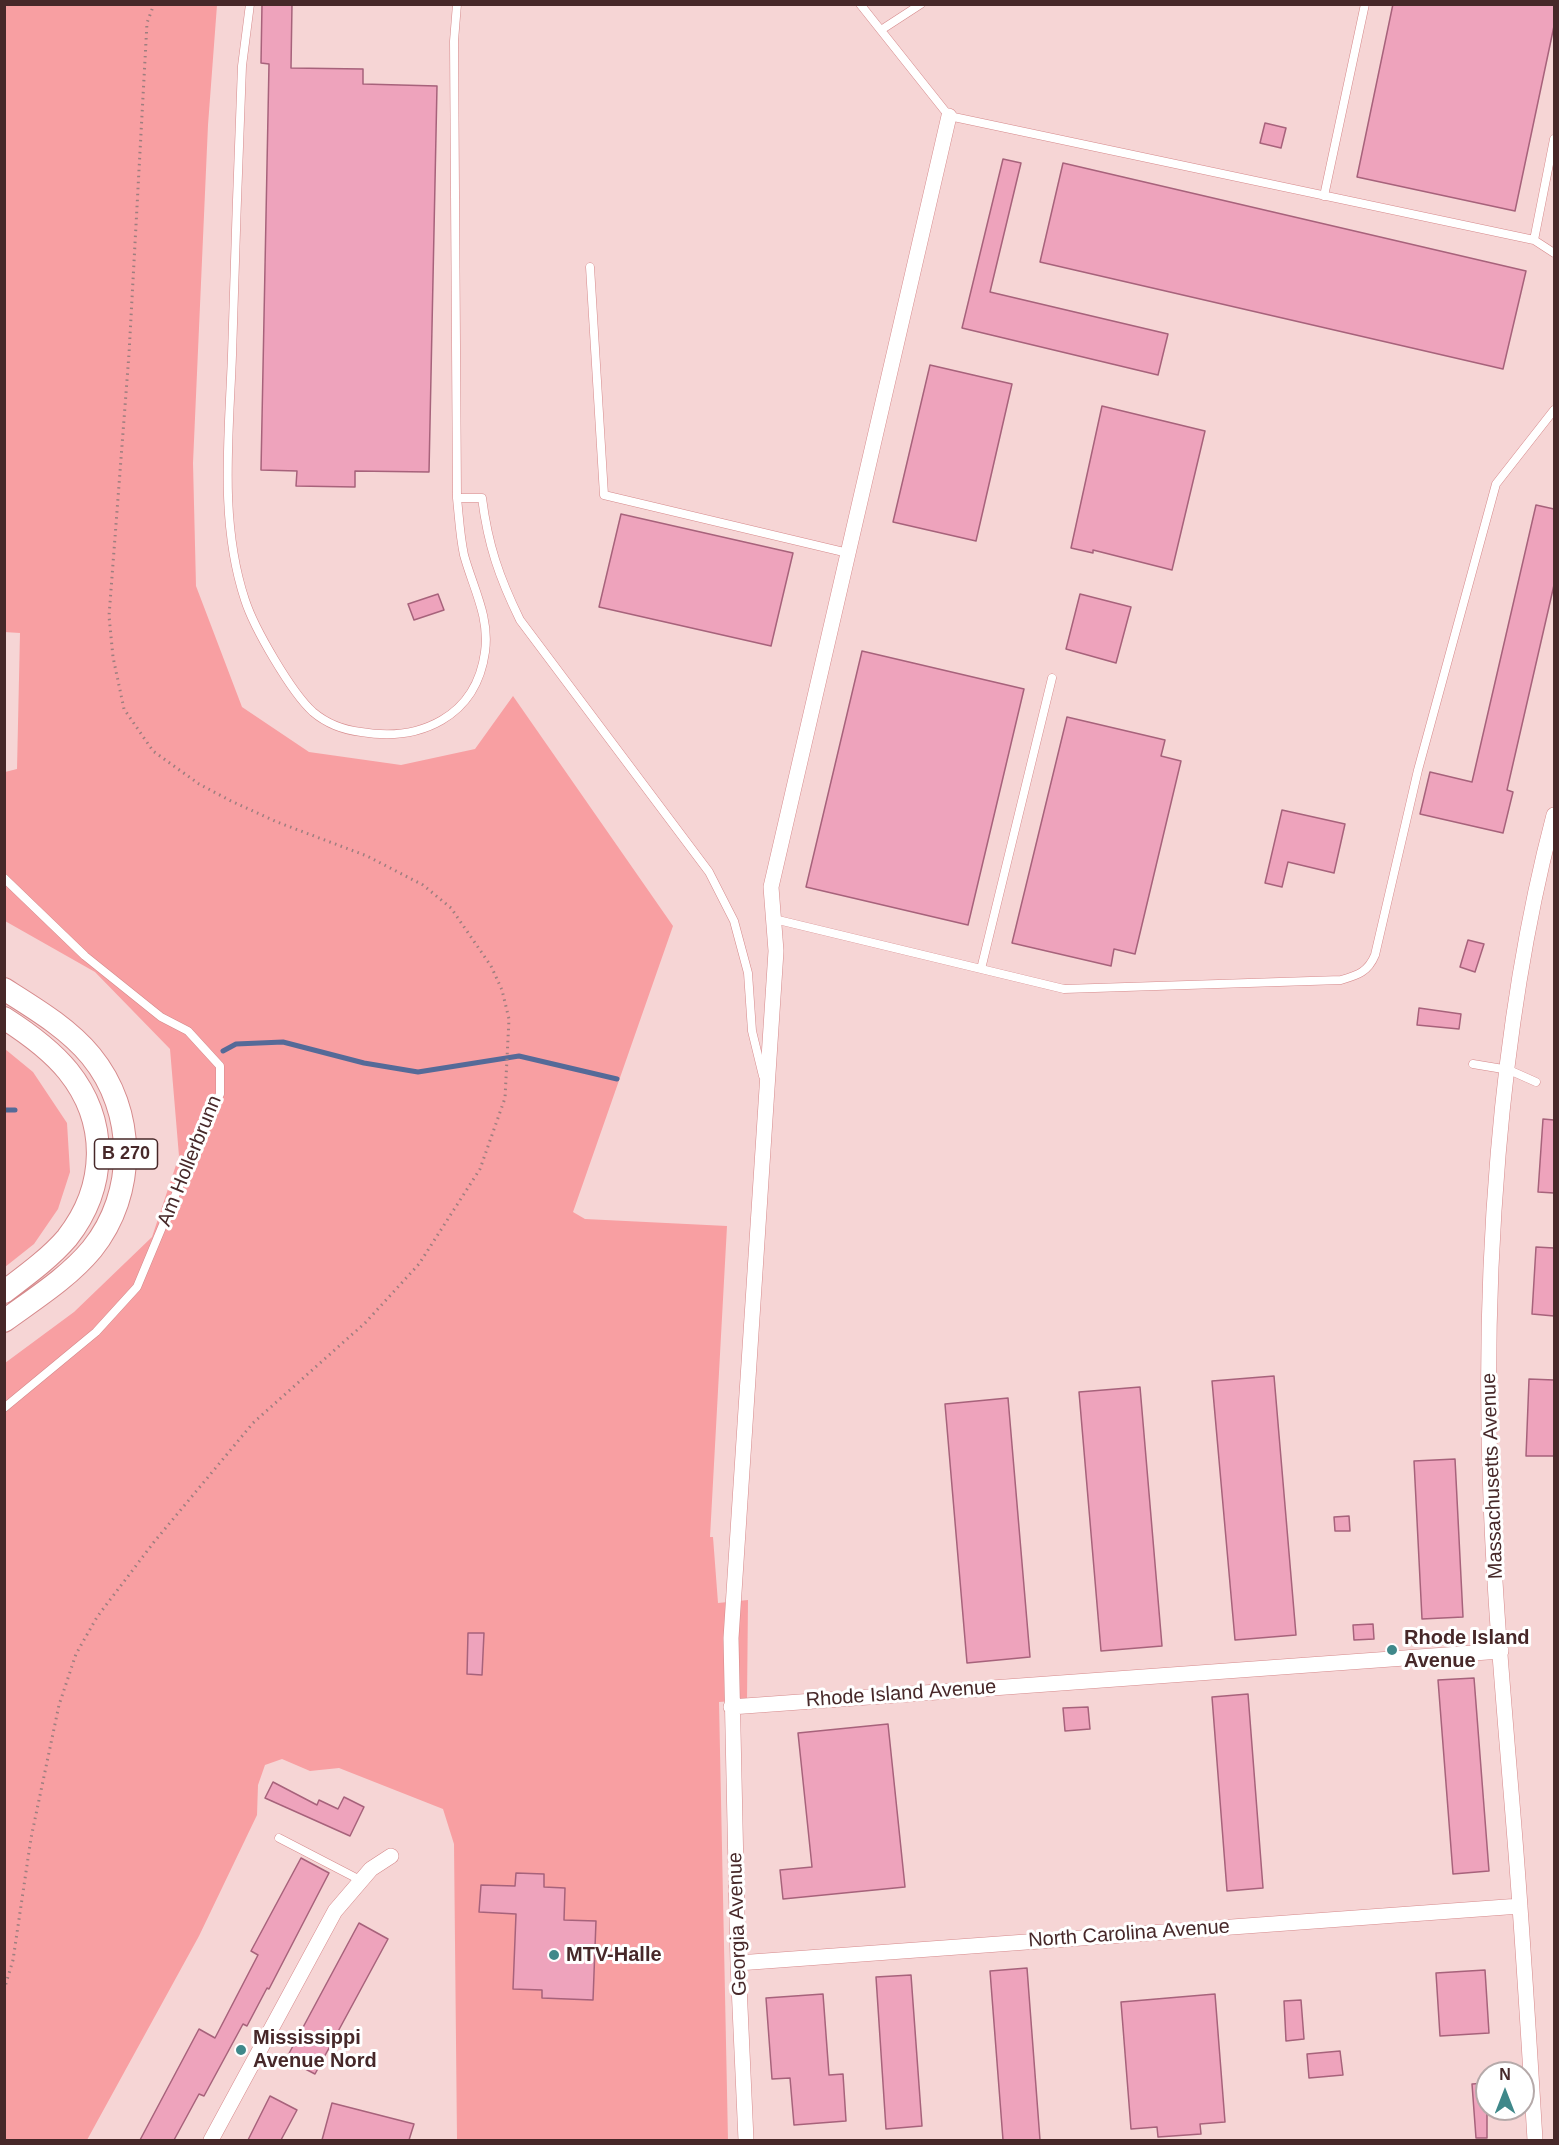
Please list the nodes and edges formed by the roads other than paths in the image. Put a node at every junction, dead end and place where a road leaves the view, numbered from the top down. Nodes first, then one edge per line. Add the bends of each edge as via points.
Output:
1 (250, 4) edge
2 (457, 4) edge
3 (860, 4) edge
4 (921, 4) edge
5 (1365, 4) edge
6 (881, 30) junction
7 (949, 116) junction
8 (1554, 139) edge
9 (1324, 196) junction
10 (1534, 240) junction
11 (1554, 253) edge
12 (590, 267) dead end
13 (1554, 410) edge
14 (457, 498) junction
15 (848, 553) junction
16 (1052, 678) dead end
17 (1554, 814) edge
18 (4, 878) edge
19 (772, 919) junction
20 (981, 969) junction
21 (4, 988) edge
22 (4, 1018) edge
23 (1473, 1064) dead end
24 (1509, 1070) junction
25 (1536, 1082) dead end
26 (767, 1095) junction
27 (4, 1292) edge
28 (4, 1321) edge
29 (4, 1408) edge
30 (1501, 1651) junction
31 (731, 1707) junction
32 (279, 1838) dead end
33 (391, 1856) dead end
34 (360, 1880) junction
35 (1520, 1906) junction
36 (738, 1963) junction
37 (211, 2140) edge
38 (746, 2140) edge
39 (1535, 2140) edge

1 - 14 lane via 242,66 228,474 230,546 246,603 286,679 314,712 343,729 410,735 439,722 462,705 477,682 485,651 484,612 464,554
2 - 14 lane
3 - 6 lane
4 - 6 lane
5 - 9 lane
6 - 7 lane
7 - 9 lane
7 - 15 street, Georgia Avenue
8 - 10 lane
9 - 10 lane
10 - 11 lane
12 - 15 lane via 604,495
13 - 20 lane via 1496,484 1418,770 1370,968 1341,980 1064,989
14 - 26 lane via 482,498 499,575 520,620 709,872 734,921 748,974 752,1031
15 - 19 street, Georgia Avenue via 771,887
16 - 20 lane
17 - 24 street, Massachusetts Avenue via 1529,929
18 - 29 lane, Am Hollerbrunn via 94,964 161,1017 188,1031 220,1066 220,1094 137,1287 96,1332
19 - 20 lane
19 - 26 street, Georgia Avenue via 776,951
21 - 28 main road, B 270 via 49,1018 90,1054 109,1082 120,1109 127,1159 116,1211 92,1248 60,1280
22 - 27 main road, B 270 via 68,1071 93,1116 100,1158 90,1202 66,1239
23 - 24 lane
24 - 25 lane
24 - 30 street, Massachusetts Avenue via 1497,1180 1489,1375 1491,1501
26 - 31 street, Georgia Avenue via 732,1627
30 - 31 street, Rhode Island Avenue
30 - 35 street, Massachusetts Avenue
31 - 36 street, Georgia Avenue
32 - 34 lane
33 - 34 street
34 - 37 street via 335,1911
35 - 36 street, North Carolina Avenue
35 - 39 street, Massachusetts Avenue
36 - 38 street, Georgia Avenue

